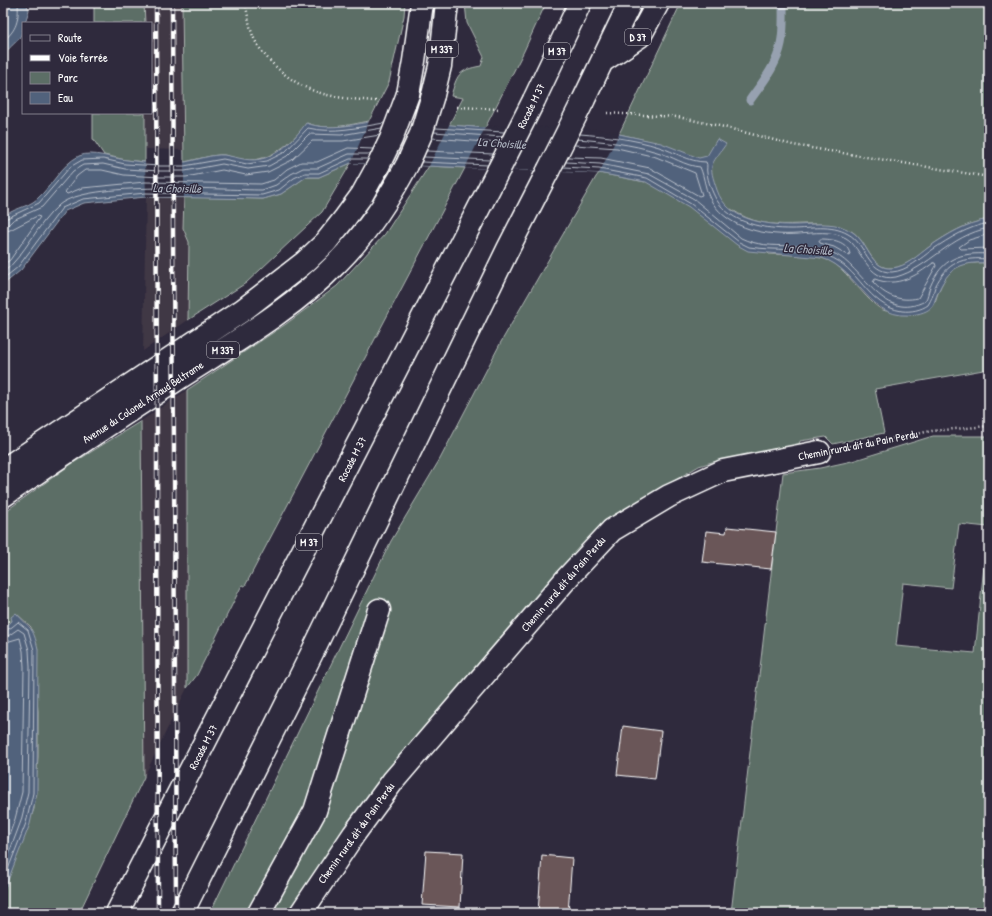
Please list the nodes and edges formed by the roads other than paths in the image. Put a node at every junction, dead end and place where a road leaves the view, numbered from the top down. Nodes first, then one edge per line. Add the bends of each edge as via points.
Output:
1 (422, 3) edge
2 (447, 3) edge
3 (580, 3) edge
4 (630, 3) edge
5 (658, 3) edge
6 (604, 60) junction
7 (819, 452) road end
8 (3, 470) edge
9 (3, 496) edge
10 (379, 610) dead end
11 (117, 913) edge
12 (182, 913) edge
13 (259, 913) edge
14 (301, 913) edge

1 - 8 main road, Avenue du Colonel Arnaud Beltrame / M 337, bridge via 408,94 391,139 362,195 326,242 305,262 243,310
2 - 9 main road, Avenue du Colonel Arnaud Beltrame / M 337, bridge via 440,66 421,134 393,191 368,228 336,264 316,283 249,333
3 - 11 main road, Rocade M 37 / M 37, bridge via 499,169
4 - 6 main road
5 - 6 main road, D 37 via 640,36
6 - 12 main road, bridge via 504,256 311,655
7 - 14 main road, Chemin rural dit du Pain Perdu via 723,471 669,496 612,530 568,577 393,781
10 - 13 main road via 315,811

